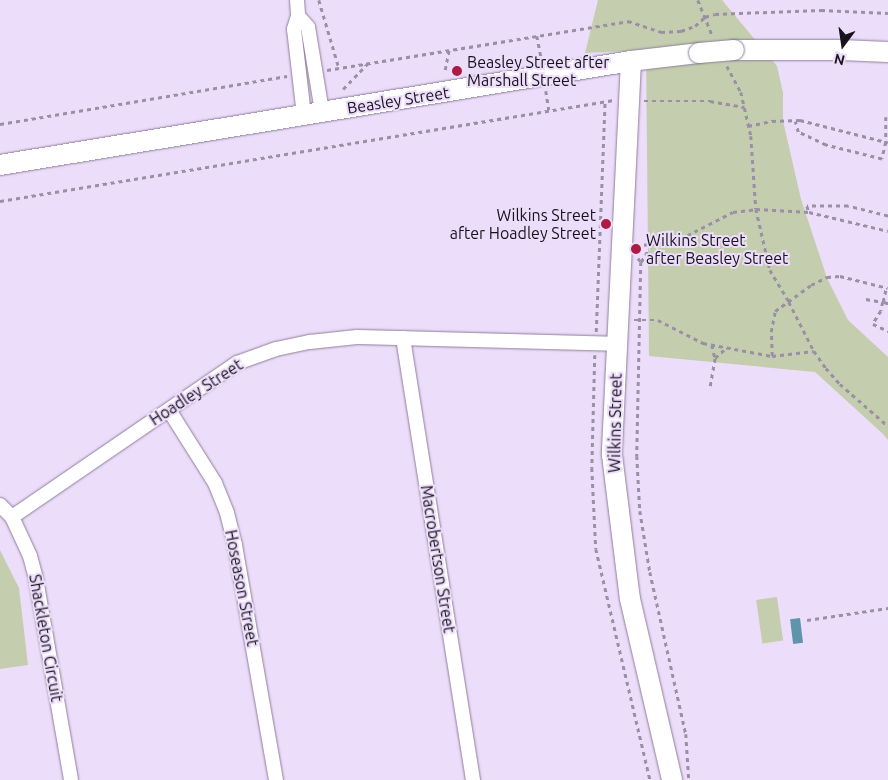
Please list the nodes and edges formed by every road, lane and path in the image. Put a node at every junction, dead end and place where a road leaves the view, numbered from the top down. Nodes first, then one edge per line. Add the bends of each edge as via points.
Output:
1 (297, 0) edge
2 (319, 0) edge
3 (698, 0) edge
4 (888, 13) edge
5 (298, 16) junction
6 (705, 16) junction
7 (449, 50) junction
8 (718, 52) junction
9 (888, 52) edge
10 (631, 61) junction
11 (368, 63) junction
12 (339, 68) junction
13 (445, 70) dead end
14 (315, 72) junction
15 (300, 74) junction
16 (343, 89) dead end
17 (628, 98) junction
18 (744, 107) junction
19 (313, 114) junction
20 (886, 117) dead end
21 (795, 121) junction
22 (0, 124) edge
23 (747, 126) junction
24 (887, 143) edge
25 (882, 159) junction
26 (888, 160) edge
27 (0, 165) edge
28 (0, 201) edge
29 (756, 209) junction
30 (809, 212) junction
31 (888, 216) edge
32 (888, 232) edge
33 (652, 244) junction
34 (641, 262) junction
35 (887, 288) edge
36 (866, 298) dead end
37 (789, 302) junction
38 (883, 302) junction
39 (888, 304) edge
40 (597, 314) dead end
41 (617, 320) junction
42 (640, 320) junction
43 (888, 331) edge
44 (403, 338) junction
45 (616, 344) junction
46 (712, 345) junction
47 (726, 348) junction
48 (814, 351) junction
49 (772, 356) junction
50 (715, 358) junction
51 (710, 386) dead end
52 (170, 410) junction
53 (888, 426) edge
54 (0, 505) edge
55 (12, 517) junction
56 (888, 608) edge
57 (807, 620) dead end
58 (71, 780) edge
59 (276, 780) edge
60 (473, 780) edge
61 (672, 780) edge
62 (689, 780) edge

1 - 5 street
2 - 12 path
3 - 6 path
4 - 6 path via 765,11
5 - 14 street via 308,27
5 - 15 street via 294,29
6 - 7 path via 695,26 681,31 661,32 628,21
6 - 8 path
7 - 11 path
7 - 13 path
8 - 9 main road, Beasley Street
8 - 10 main road, Beasley Street
8 - 18 path via 740,92
10 - 17 main road, Wilkins Street
10 - 19 main road, Beasley Street
11 - 12 path
11 - 16 path
12 - 14 path
14 - 19 street
15 - 19 street
15 - 22 path
17 - 18 path via 656,102 710,101
17 - 28 path
17 - 41 main road, Wilkins Street
18 - 23 path
19 - 27 main road, Beasley Street
20 - 24 path
21 - 23 path
21 - 24 path
21 - 25 path via 798,132 826,145
23 - 29 path via 751,136
24 - 25 path
25 - 26 path
29 - 30 path
29 - 33 path via 733,212 680,239
29 - 37 path via 770,270
30 - 31 path via 807,206 848,206
30 - 32 path
33 - 34 path
33 - 34 path via 632,247 632,252
34 - 42 path
35 - 37 path via 834,276 811,285
35 - 38 path
36 - 38 path
37 - 48 path
37 - 49 path via 776,312 771,332
38 - 39 path
38 - 43 path via 873,324
40 - 41 path via 604,320
41 - 42 path
41 - 45 main road, Wilkins Street
42 - 46 path via 658,320
42 - 62 path via 637,456 640,511 650,572 686,734
44 - 45 street, Hoadley Street
44 - 52 street, Hoadley Street via 357,337 276,349 237,363
44 - 60 street, Macrobertson Street
45 - 61 main road, Wilkins Street via 612,456 618,516 630,599
46 - 47 path
46 - 50 path
47 - 49 path
47 - 50 path
48 - 49 path
48 - 53 path via 833,377
50 - 51 path
52 - 55 street, Hoadley Street
52 - 59 street, Hoseason Street via 215,483 227,513 236,545
54 - 55 street, Shackleton Circuit
55 - 58 street, Shackleton Circuit via 30,556 36,579
56 - 57 path

